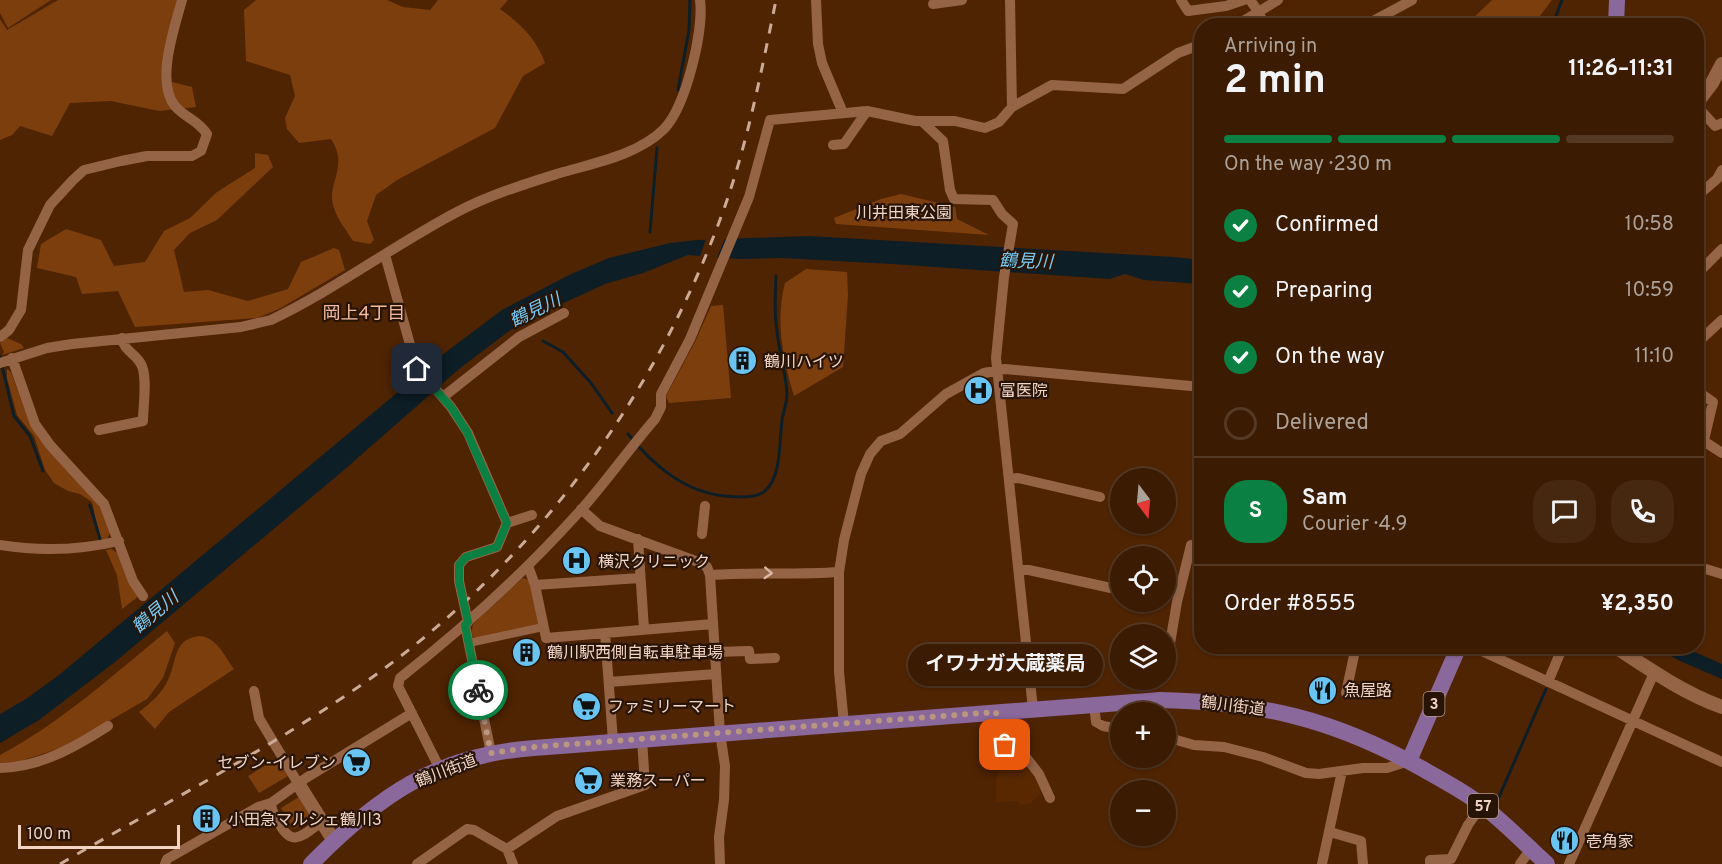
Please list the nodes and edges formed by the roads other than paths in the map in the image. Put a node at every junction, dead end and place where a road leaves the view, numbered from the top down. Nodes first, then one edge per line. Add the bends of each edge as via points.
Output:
1 (183, 0) edge
2 (700, 0) edge
3 (816, 0) edge
4 (962, 0) edge
5 (1182, 0) edge
6 (1245, 0) edge
7 (1250, 0) edge
8 (1278, 0) edge
9 (1412, 0) edge
10 (1617, 0) edge
11 (1012, 1) edge
12 (933, 4) dead end
13 (1258, 11) junction
14 (1247, 18) edge
15 (1261, 18) edge
16 (1379, 18) edge
17 (1616, 18) edge
18 (1194, 47) edge
19 (1722, 64) edge
20 (1704, 94) edge
21 (1012, 107) junction
22 (867, 111) junction
23 (843, 113) junction
24 (1704, 114) edge
25 (923, 122) junction
26 (1722, 123) edge
27 (833, 145) dead end
28 (1722, 170) edge
29 (1704, 190) edge
30 (1722, 249) edge
31 (385, 255) junction
32 (1704, 267) edge
33 (564, 313) dead end
34 (1720, 326) edge
35 (0, 337) edge
36 (122, 338) junction
37 (1704, 339) edge
38 (6, 360) edge
39 (997, 370) junction
40 (1194, 386) edge
41 (441, 395) junction
42 (1704, 396) edge
43 (1704, 427) edge
44 (99, 430) dead end
45 (1704, 441) edge
46 (1722, 453) edge
47 (1009, 479) junction
48 (1100, 497) dead end
49 (705, 506) dead end
50 (581, 509) junction
51 (532, 515) dead end
52 (507, 523) junction
53 (702, 534) dead end
54 (638, 539) junction
55 (119, 542) junction
56 (1191, 545) dead end
57 (0, 546) edge
58 (528, 566) junction
59 (1704, 568) edge
60 (1019, 570) junction
61 (839, 572) junction
62 (1722, 574) edge
63 (710, 575) junction
64 (640, 578) junction
65 (535, 585) junction
66 (1110, 588) edge
67 (143, 596) dead end
68 (1177, 602) joint
69 (467, 624) junction
70 (713, 624) junction
71 (1173, 624) edge
72 (543, 627) junction
73 (644, 629) junction
74 (605, 633) junction
75 (469, 643) junction
76 (715, 652) junction
77 (1354, 654) edge
78 (1456, 654) edge
79 (1488, 654) edge
80 (1560, 654) edge
81 (1626, 654) edge
82 (775, 658) dead end
83 (1654, 673) junction
84 (716, 674) junction
85 (609, 682) junction
86 (1548, 682) junction
87 (254, 691) dead end
88 (1346, 693) dead end
89 (1094, 704) junction
90 (1722, 707) edge
91 (1033, 709) junction
92 (996, 712) junction
93 (412, 713) junction
94 (1633, 721) junction
95 (844, 724) junction
96 (108, 726) dead end
97 (1110, 727) edge
98 (720, 733) junction
99 (642, 739) junction
100 (1176, 740) edge
101 (613, 741) junction
102 (491, 753) junction
103 (1409, 761) junction
104 (1722, 762) edge
105 (0, 768) edge
106 (440, 769) junction
107 (1342, 771) junction
108 (299, 785) junction
109 (1050, 798) dead end
110 (271, 803) junction
111 (1482, 805) junction
112 (322, 822) junction
113 (1330, 832) junction
114 (334, 840) junction
115 (507, 849) junction
116 (1531, 849) junction
117 (165, 864) edge
118 (310, 864) edge
119 (417, 864) edge
120 (513, 864) edge
121 (720, 864) edge
122 (1322, 864) edge
123 (1363, 864) edge
124 (1430, 864) edge
125 (1520, 864) edge
126 (1548, 864) edge
127 (1569, 864) edge

1 - 35 street via 168,57 168,88 177,108 200,123 207,134 201,151 192,156 147,156 121,161 84,170 73,180 50,205 28,250 21,310
2 - 31 street via 701,20 687,85 675,114 659,133 622,153 485,199
3 - 23 street via 822,63
4 - 12 street
5 - 6 street via 1188,11
7 - 13 street
8 - 13 street
9 - 16 street
10 - 17 main road
11 - 21 street
13 - 14 street
13 - 15 street
18 - 21 street via 1123,89 1052,85
19 - 20 street
21 - 25 street via 999,122 985,128 955,121
22 - 23 street
22 - 25 street
22 - 27 street via 843,144
23 - 50 street via 770,120 749,197 690,339 661,394 661,407
24 - 26 street via 1715,126
25 - 39 street via 943,141 954,199 993,200 1013,224 996,347
28 - 29 street
30 - 32 street
31 - 36 street via 259,324
31 - 41 street via 417,369
33 - 41 street via 519,337
34 - 37 street
36 - 38 street via 55,347
36 - 44 street via 123,345 141,364 144,375 143,421
38 - 55 street via 35,424 50,446 101,499
39 - 40 street
39 - 47 street
39 - 61 street via 946,394 900,434 881,441 870,454 861,474
41 - 52 street via 468,433
42 - 43 street via 1713,402
45 - 46 street
47 - 48 street
47 - 60 street
49 - 53 street
50 - 54 street via 600,526
50 - 58 street
51 - 52 street
52 - 69 street via 497,547 466,557 459,565
54 - 63 street via 702,563
54 - 64 street
55 - 57 street via 56,548
55 - 67 street via 133,581
56 - 68 street
58 - 65 street
58 - 69 street
59 - 62 street
60 - 66 street
60 - 91 street
63 -> 61 street
61 - 95 street via 839,672
63 - 70 street
64 - 65 street
64 - 73 street
65 - 72 street
68 - 71 street
69 - 75 street
69 - 93 street via 400,678 399,686
70 - 73 street
70 - 76 street
72 - 74 street via 546,638
72 - 75 street
73 - 74 street
74 - 85 street
75 - 102 street
76 - 82 street via 749,651 750,659
76 - 84 street
77 - 88 street
78 - 103 main road, 3
79 - 86 street
80 - 86 street
81 - 83 street
83 - 90 street
83 - 94 street
84 - 85 street
84 - 98 street
85 - 101 street
86 - 94 street
87 - 108 street via 259,718
89 - 91 main road, 鶴川街道
89 - 97 street via 1096,722
89 - 103 main road, 鶴川街道 via 1189,700 1262,708 1337,728
91 - 92 main road, 鶴川街道
92 - 95 main road, 鶴川街道
92 - 109 street via 1005,745 1022,752 1039,774
93 - 106 street
93 - 108 street
94 - 104 street
94 - 127 street
95 - 98 main road, 鶴川街道
96 - 105 street via 59,755
98 - 99 main road, 鶴川街道
98 - 121 street via 725,766
99 - 101 main road, 鶴川街道
99 - 115 street via 645,785 557,816
100 - 107 street via 1263,757 1306,773
101 - 102 main road, 鶴川街道
102 - 106 main road, 鶴川街道
103 - 107 street via 1387,768
103 - 111 main road, 57
106 - 114 main road, 鶴川街道 via 372,808
107 - 113 street
108 - 110 street
108 - 112 street
110 - 112 street via 272,811 291,838
110 - 117 street via 167,859
111 - 116 main road, 57
111 - 124 street via 1451,859 1430,860
112 - 114 street
113 - 122 street
113 - 123 street via 1362,841
114 - 118 main road, 鶴川街道
115 - 119 street via 467,829
115 - 120 street
116 - 125 street
116 - 126 main road, 57

